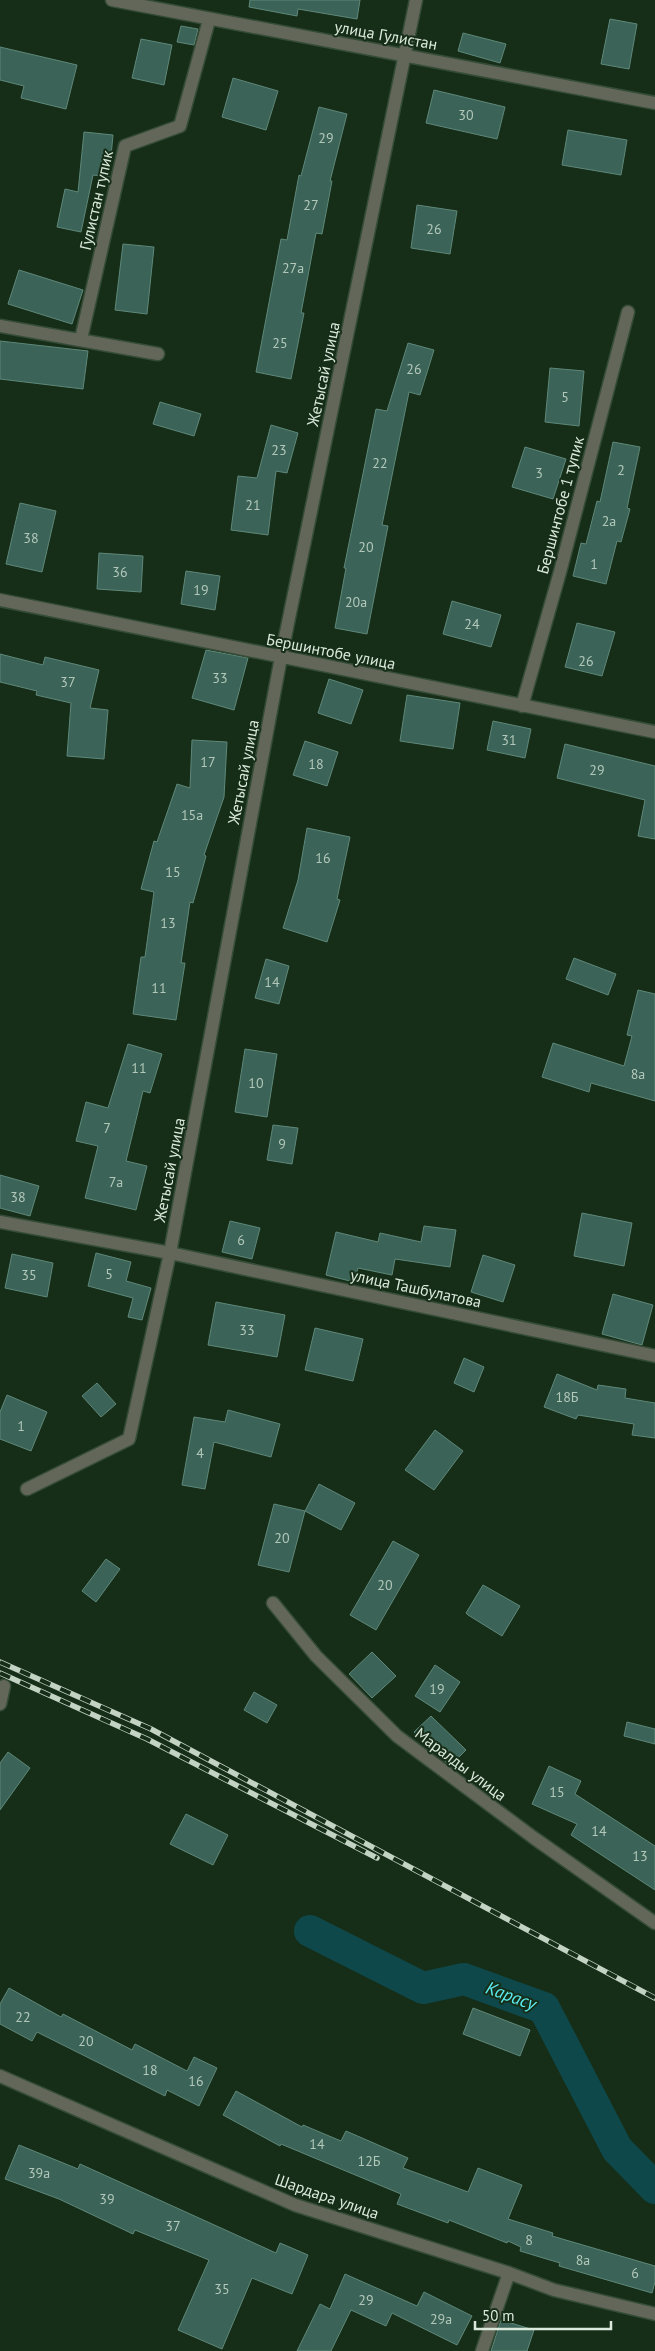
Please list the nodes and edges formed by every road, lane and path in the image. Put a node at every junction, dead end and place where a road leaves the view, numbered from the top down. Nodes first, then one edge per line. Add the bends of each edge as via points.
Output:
1 (112, 0) edge
2 (416, 0) edge
3 (209, 20) junction
4 (405, 55) junction
5 (655, 103) edge
6 (628, 312) dead end
7 (0, 326) edge
8 (81, 339) junction
9 (158, 354) dead end
10 (0, 600) edge
11 (281, 657) junction
12 (522, 706) junction
13 (655, 732) edge
14 (0, 1222) edge
15 (170, 1253) junction
16 (655, 1356) edge
17 (27, 1489) dead end
18 (273, 1603) dead end
19 (4, 1686) dead end
20 (0, 1704) edge
21 (655, 1923) edge
22 (0, 2076) edge
23 (509, 2273) junction
24 (655, 2314) edge
25 (482, 2351) edge

1 - 3 street, улица Гулистан
2 - 4 street, Жетысай улица
3 - 4 street, улица Гулистан
3 - 8 street, Гулистан тупик via 180,126 125,146
4 - 5 street, улица Гулистан
4 - 11 street, Жетысай улица
6 - 12 street, Бершинтобе 1 тупик
7 - 8 street
8 - 9 street
10 - 11 street, Бершинтобе улица
11 - 12 street, Бершинтобе улица
11 - 15 street, Жетысай улица
12 - 13 street, Бершинтобе улица
14 - 15 street, улица Ташбулатова
15 - 16 street, улица Ташбулатова
15 - 17 street, Жетысай улица via 129,1440
18 - 21 street, Маралды улица via 316,1656 397,1736
19 - 20 street
22 - 23 street, Шардара улица via 295,2205
23 - 24 street, Шардара улица via 554,2290
23 - 25 street

